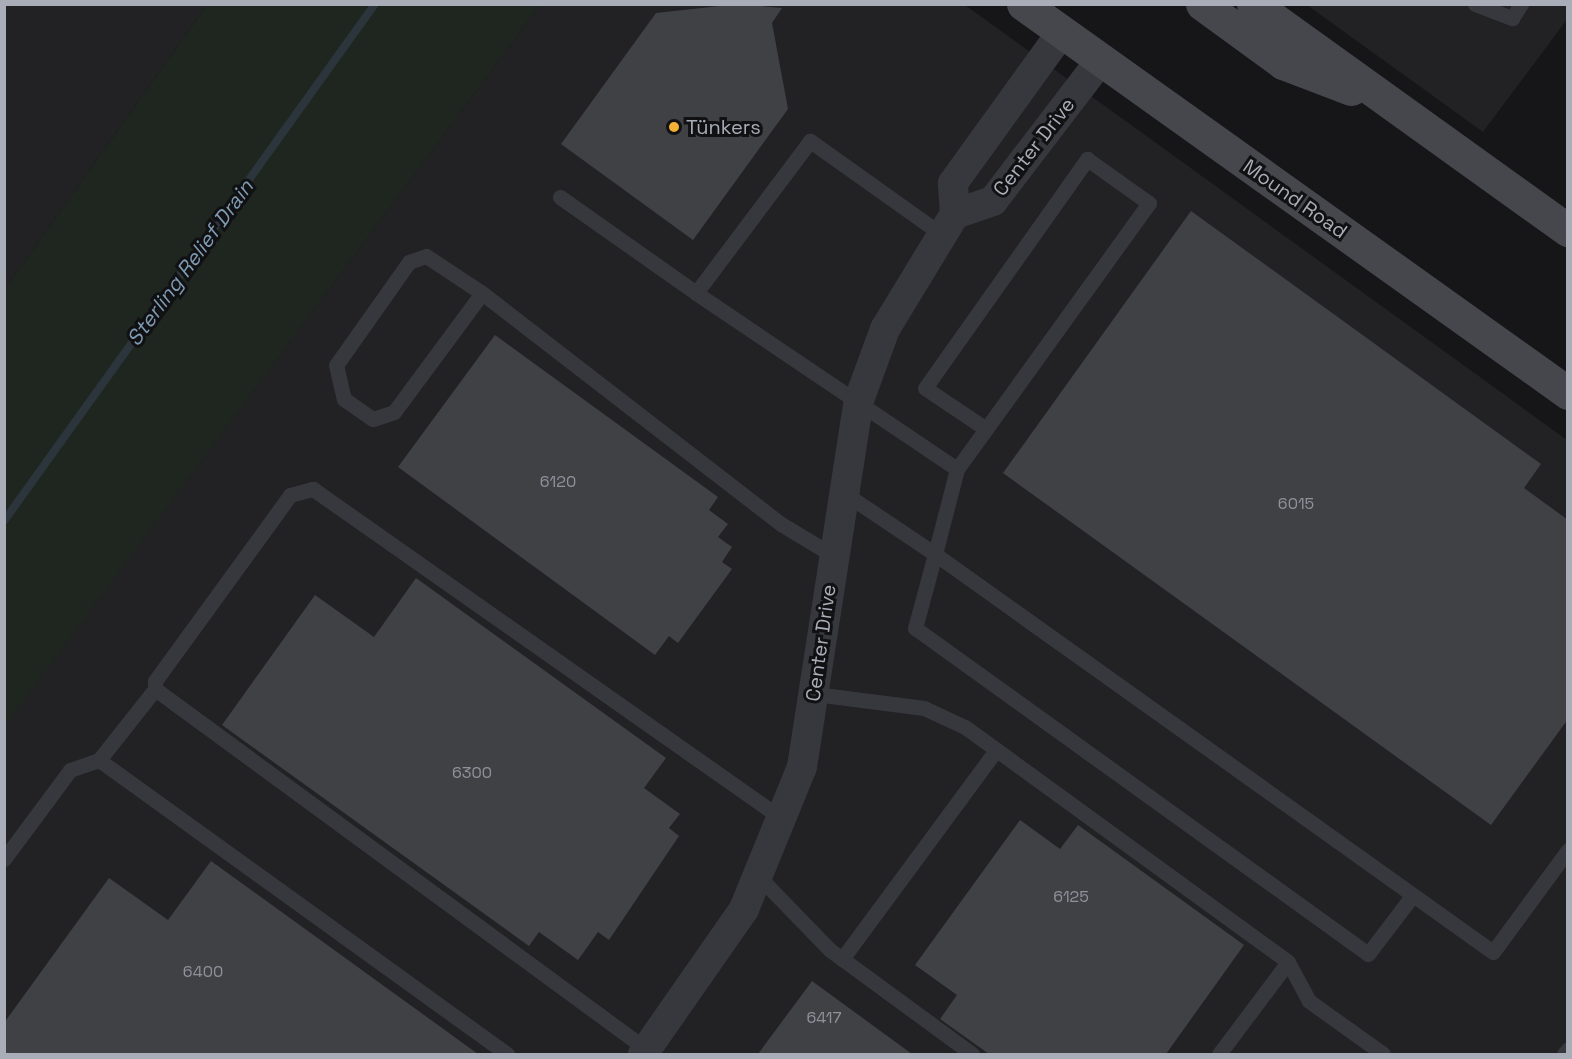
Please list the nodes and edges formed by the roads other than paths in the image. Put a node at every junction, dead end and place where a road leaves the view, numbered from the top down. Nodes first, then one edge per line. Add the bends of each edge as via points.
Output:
1 (1023, 4) edge
2 (1202, 4) edge
3 (1475, 4) edge
4 (1521, 4) edge
5 (1244, 12) edge
6 (1061, 33) junction
7 (1100, 61) junction
8 (560, 197) dead end
9 (948, 224) junction
10 (1568, 230) edge
11 (482, 293) junction
12 (696, 293) junction
13 (1564, 389) edge
14 (859, 400) junction
15 (986, 429) junction
16 (957, 469) junction
17 (844, 493) junction
18 (935, 554) junction
19 (834, 556) junction
20 (155, 689) junction
21 (815, 694) junction
22 (996, 750) junction
23 (99, 760) junction
24 (784, 820) junction
25 (1568, 850) edge
26 (4, 859) edge
27 (759, 877) junction
28 (1413, 896) junction
29 (842, 959) junction
30 (1288, 962) junction
31 (1568, 1049) edge
32 (644, 1052) edge
33 (507, 1054) edge
34 (972, 1054) edge
35 (1219, 1054) edge
36 (1383, 1054) edge
37 (1564, 1054) edge

1 - 6 main road, Mound Road
2 - 5 main road
3 - 4 lane via 1512,18
5 - 10 main road via 1392,104
6 - 7 main road, Mound Road
6 - 9 street via 954,183
7 - 9 street, Center Drive via 993,201
7 - 13 main road, Mound Road
8 - 12 lane
9 - 12 lane via 810,141
9 - 14 street, Center Drive via 885,329
11 - 11 lane via 394,412 373,419 344,399 336,365 409,262 426,256
11 - 19 lane via 781,525
12 - 14 lane
14 - 16 lane
14 - 17 street, Center Drive
15 - 15 lane via 1149,203 1087,159 926,388
15 - 16 lane
16 - 18 lane
17 - 18 lane
17 - 19 street, Center Drive
18 - 28 lane
18 - 28 lane via 915,628 1368,954
19 - 21 street, Center Drive
20 - 23 lane
20 - 24 lane via 155,681 290,495 313,489
20 - 32 lane
21 - 22 lane via 924,708
21 - 24 street, Center Drive via 802,767
22 - 29 lane
22 - 30 lane
23 - 26 lane via 70,770
23 - 33 lane
24 - 27 street, Center Drive
25 - 28 lane via 1493,952
27 - 29 lane
27 - 32 street, Center Drive via 744,909
29 - 34 lane
30 - 35 lane
30 - 36 lane via 1309,1001
31 - 37 lane

